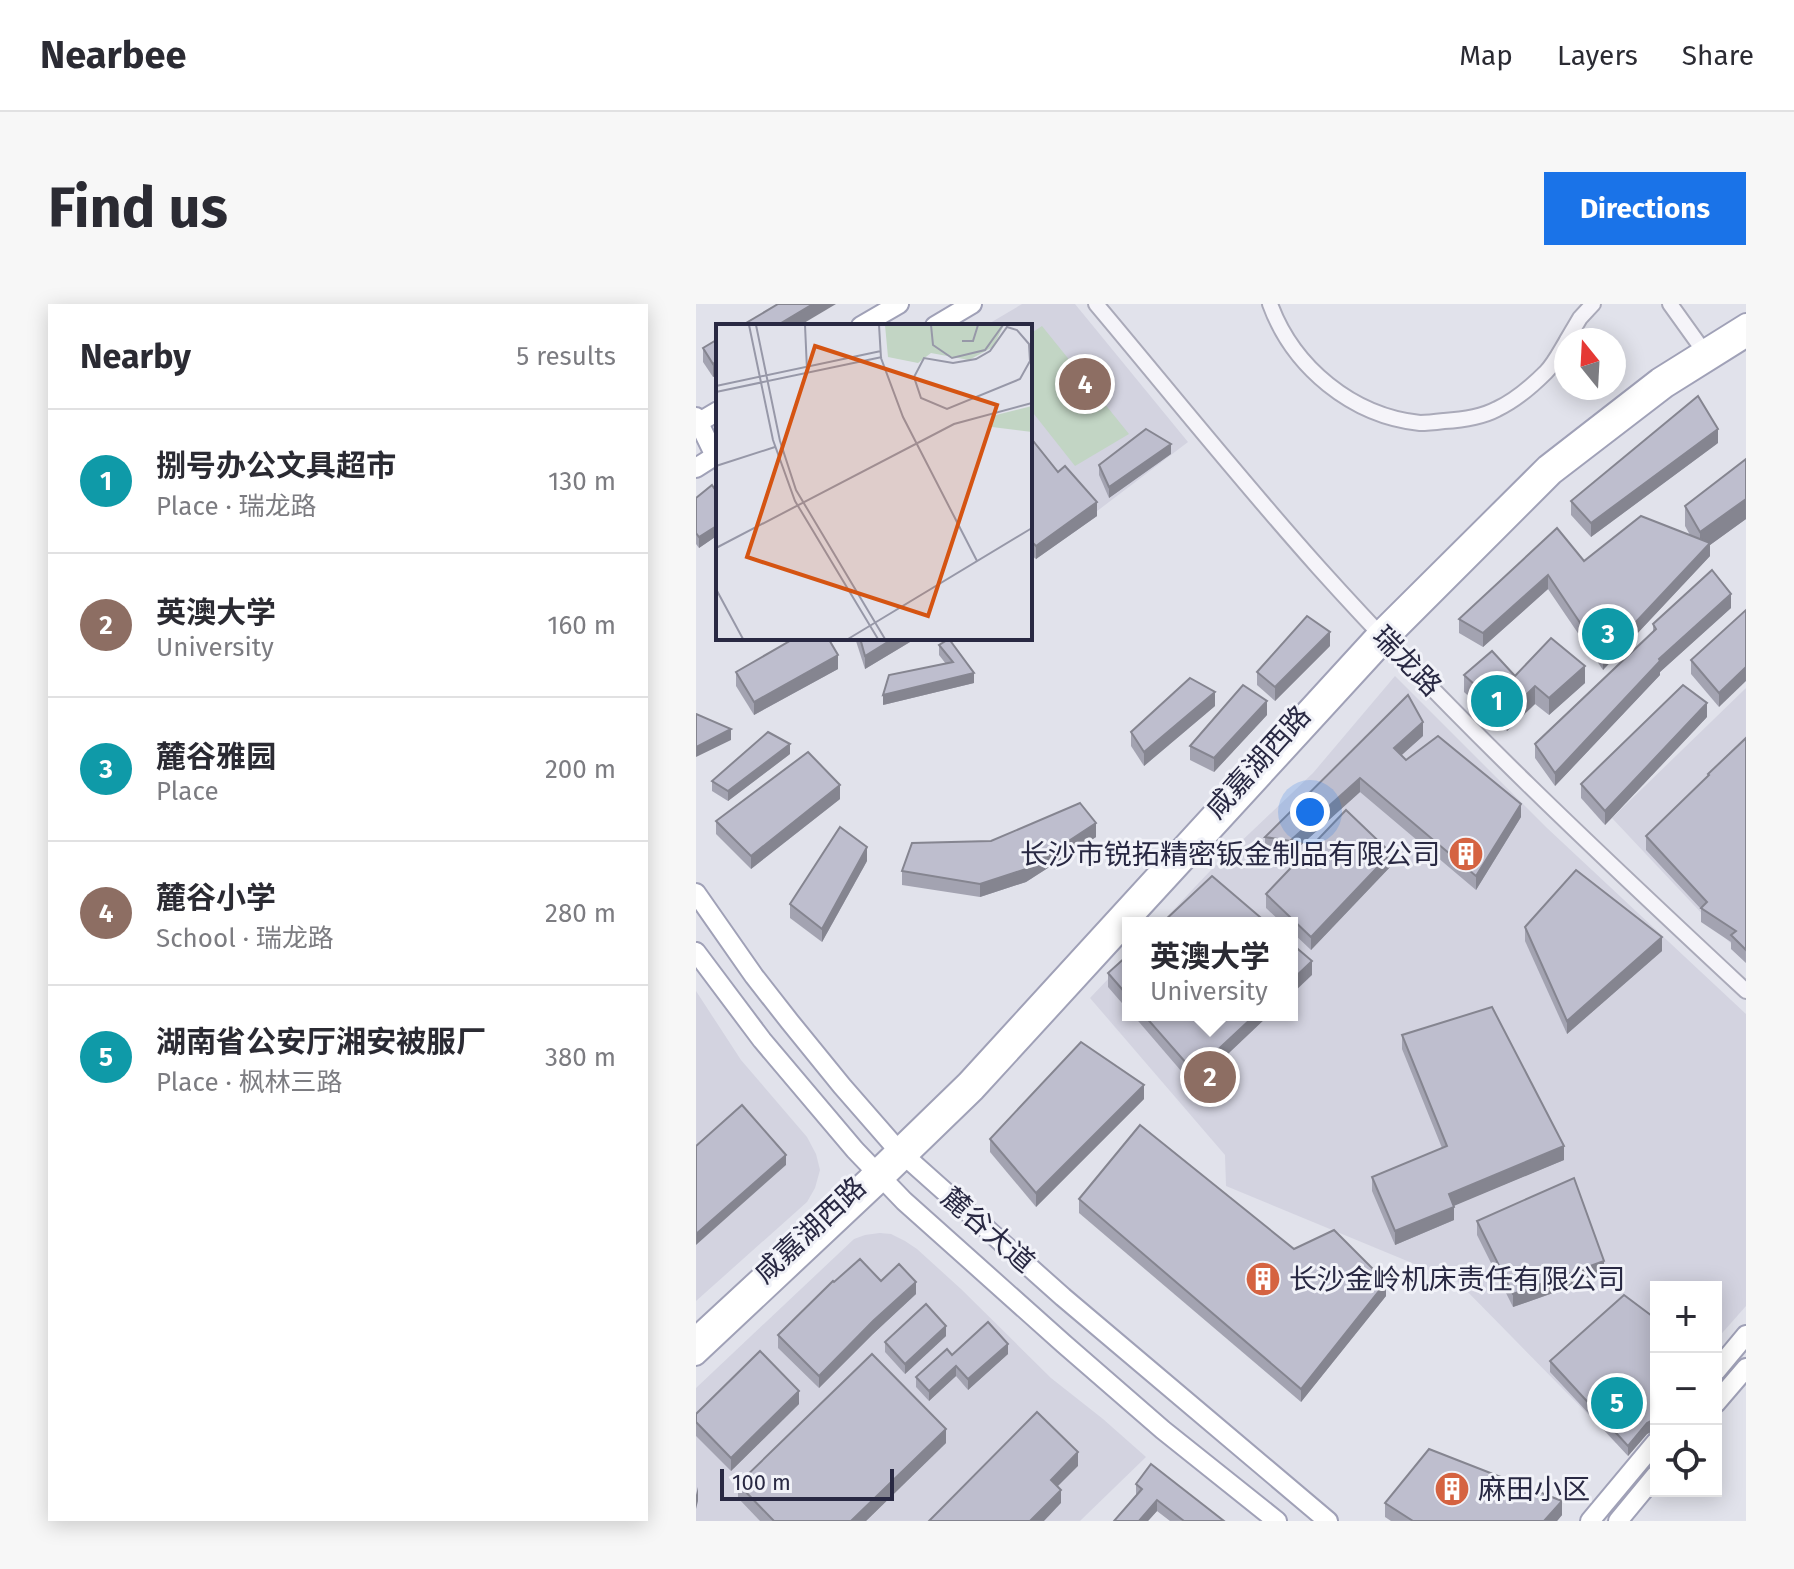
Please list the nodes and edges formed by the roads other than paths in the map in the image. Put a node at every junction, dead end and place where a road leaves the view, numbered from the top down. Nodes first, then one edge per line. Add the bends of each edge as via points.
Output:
1 (899, 304) edge
2 (972, 304) edge
3 (1096, 304) edge
4 (1108, 304) edge
5 (1270, 304) edge
6 (1593, 304) edge
7 (1670, 304) edge
8 (1746, 323) edge
9 (864, 324) edge
10 (938, 324) edge
11 (1574, 328) edge
12 (1746, 338) edge
13 (1703, 350) junction
14 (1554, 360) edge
15 (716, 412) edge
16 (697, 421) edge
17 (706, 458) edge
18 (1386, 632) junction
19 (696, 893) edge
20 (1133, 917) edge
21 (1122, 930) edge
22 (696, 952) edge
23 (1746, 980) edge
24 (1746, 991) edge
25 (902, 1153) junction
26 (879, 1176) junction
27 (1746, 1335) edge
28 (696, 1336) edge
29 (696, 1356) edge
30 (1722, 1364) edge
31 (1746, 1368) edge
32 (1722, 1396) edge
33 (1650, 1449) edge
34 (1650, 1482) edge
35 (1277, 1521) edge
36 (1328, 1521) edge
37 (1590, 1521) edge
38 (1618, 1521) edge

1 - 9 main road
2 - 10 main road
3 - 18 street, 瑞龙路 via 1279,522
4 - 18 street, 瑞龙路
5 - 14 street via 1296,351 1342,396 1380,414 1421,423 1497,410
6 - 11 street
7 - 13 street
8 - 13 main road, 咸嘉湖西路
12 - 18 main road, 咸嘉湖西路 via 1666,388 1554,474
13 - 18 main road, 咸嘉湖西路 via 1658,378 1546,465
15 - 16 main road
16 - 17 main road
18 - 20 main road, 咸嘉湖西路
18 - 23 street, 瑞龙路
18 - 24 street, 瑞龙路 via 1577,833
18 - 25 main road, 咸嘉湖西路
19 - 25 main road, 麓谷大道 via 781,1011
21 - 25 main road, 咸嘉湖西路 via 975,1091
22 - 26 main road, 麓谷大道 via 762,1040
25 - 26 main road, 咸嘉湖西路
25 - 36 main road, 麓谷大道
26 - 28 main road, 咸嘉湖西路
26 - 29 main road, 咸嘉湖西路
26 - 35 main road, 麓谷大道 via 1163,1430
27 - 30 main road
31 - 32 main road
33 - 37 main road
34 - 38 main road

